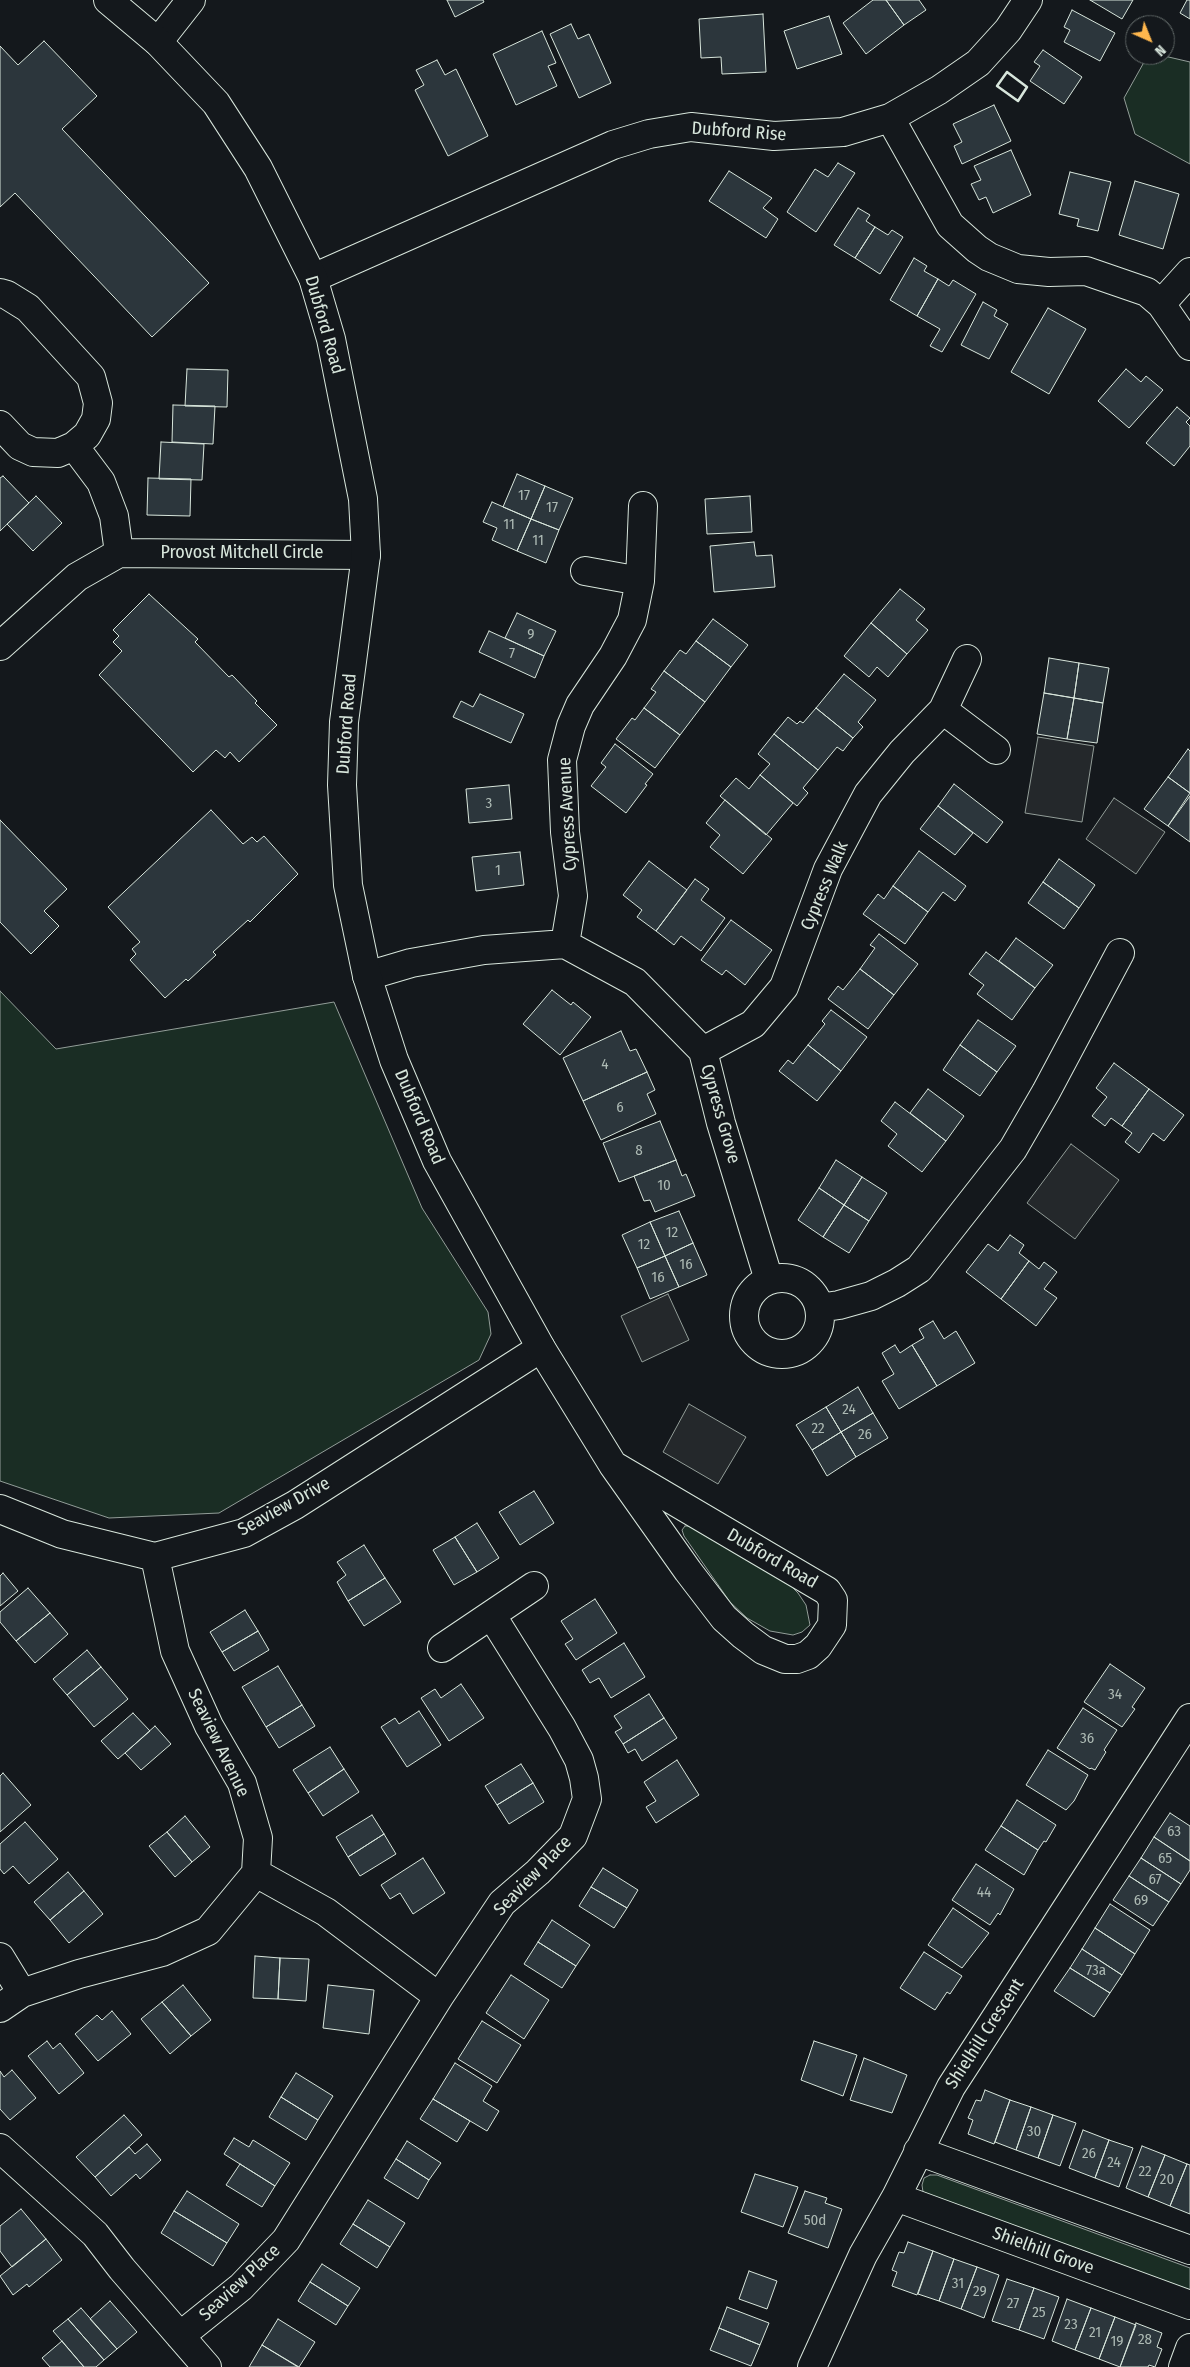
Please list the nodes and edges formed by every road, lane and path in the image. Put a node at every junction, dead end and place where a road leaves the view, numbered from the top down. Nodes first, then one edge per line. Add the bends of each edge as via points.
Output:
1 (108, 0) edge
2 (191, 0) edge
3 (1028, 0) edge
4 (158, 42) junction
5 (890, 118) junction
6 (1190, 272) edge
7 (313, 278) junction
8 (0, 294) edge
9 (1161, 304) junction
10 (1190, 346) edge
11 (0, 425) edge
12 (74, 446) junction
13 (643, 506) dead end
14 (119, 553) junction
15 (366, 555) junction
16 (585, 571) dead end
17 (640, 581) junction
18 (0, 646) edge
19 (967, 660) dead end
20 (943, 710) junction
21 (996, 750) dead end
22 (565, 944) junction
23 (1120, 954) dead end
24 (367, 976) junction
25 (703, 1051) junction
26 (770, 1280) junction
27 (819, 1308) junction
28 (541, 1348) junction
29 (613, 1465) junction
30 (0, 1509) edge
31 (155, 1557) junction
32 (534, 1586) dead end
33 (492, 1616) junction
34 (442, 1648) dead end
35 (1190, 1718) edge
36 (256, 1873) junction
37 (0, 1957) edge
38 (440, 1997) junction
39 (11, 2001) edge
40 (0, 2148) edge
41 (918, 2151) junction
42 (896, 2197) junction
43 (1190, 2250) edge
44 (1190, 2304) edge
45 (180, 2336) junction
46 (1190, 2348) edge
47 (207, 2367) edge
48 (812, 2367) edge
49 (1183, 2367) edge

1 - 4 street, Dubford Road
2 - 4 street
3 - 5 street, Dubford Rise via 1008,30 978,63
4 - 7 street, Dubford Road via 216,103 258,168
5 - 7 street, Dubford Rise via 843,132 774,136 692,127 649,134 613,145
5 - 9 street via 950,225 977,249 1018,269 1086,272 1148,292
6 - 9 street
7 - 15 street, Dubford Road via 332,338 350,426 363,499
8 - 12 street via 28,308 91,377 98,403 96,419
9 - 10 street
11 - 12 street via 20,446 33,452 58,453
12 - 14 street via 101,482 114,516
13 - 17 street, Cypress Avenue
14 - 15 street, Provost Mitchell Circle
14 - 18 street via 77,577
15 - 24 street, Dubford Road via 344,722 342,785 348,885
16 - 17 street
17 - 22 street, Cypress Avenue via 632,620 614,656 580,704 562,760 565,832 573,896
19 - 20 street, Cypress Walk
20 - 21 street
20 - 25 street, Cypress Walk via 902,752 868,794 828,869 784,987 753,1024
22 - 24 street via 484,950 411,963
22 - 25 street, Cypress Grove via 635,982
23 - 27 street via 1013,1149 918,1269 871,1296
24 - 28 street, Dubford Road via 394,1060 437,1161
25 - 26 street, Cypress Grove via 721,1123
26 - 27 street via 795,1280 806,1286 815,1296
26 - 27 street via 757,1286 748,1297 743,1320 750,1339 766,1351 787,1354 806,1346 818,1328
28 - 29 street, Dubford Road
28 - 31 street, Seaview Drive via 244,1533
29 - 29 street, Dubford Road via 827,1591 833,1600 832,1625 818,1646 808,1655 785,1659 763,1650 743,1635 724,1618 688,1571
30 - 31 street, Seaview Drive via 62,1534
31 - 36 street, Seaview Avenue via 175,1651 209,1726 242,1783 258,1838
32 - 33 street
33 - 34 street
33 - 38 street, Seaview Place via 579,1760 586,1799 573,1836 502,1903
35 - 41 street, Shielhill Crescent via 951,2087
36 - 38 street via 326,1912
36 - 39 street via 208,1931 162,1952 79,1974
37 - 39 street
38 - 45 street, Seaview Place via 286,2240 241,2287
40 - 45 street via 95,2234
41 - 42 street, Shielhill Crescent
41 - 43 street
42 - 44 street, Shielhill Grove
42 - 48 street, Shielhill Crescent via 863,2255
45 - 47 street
46 - 49 street

